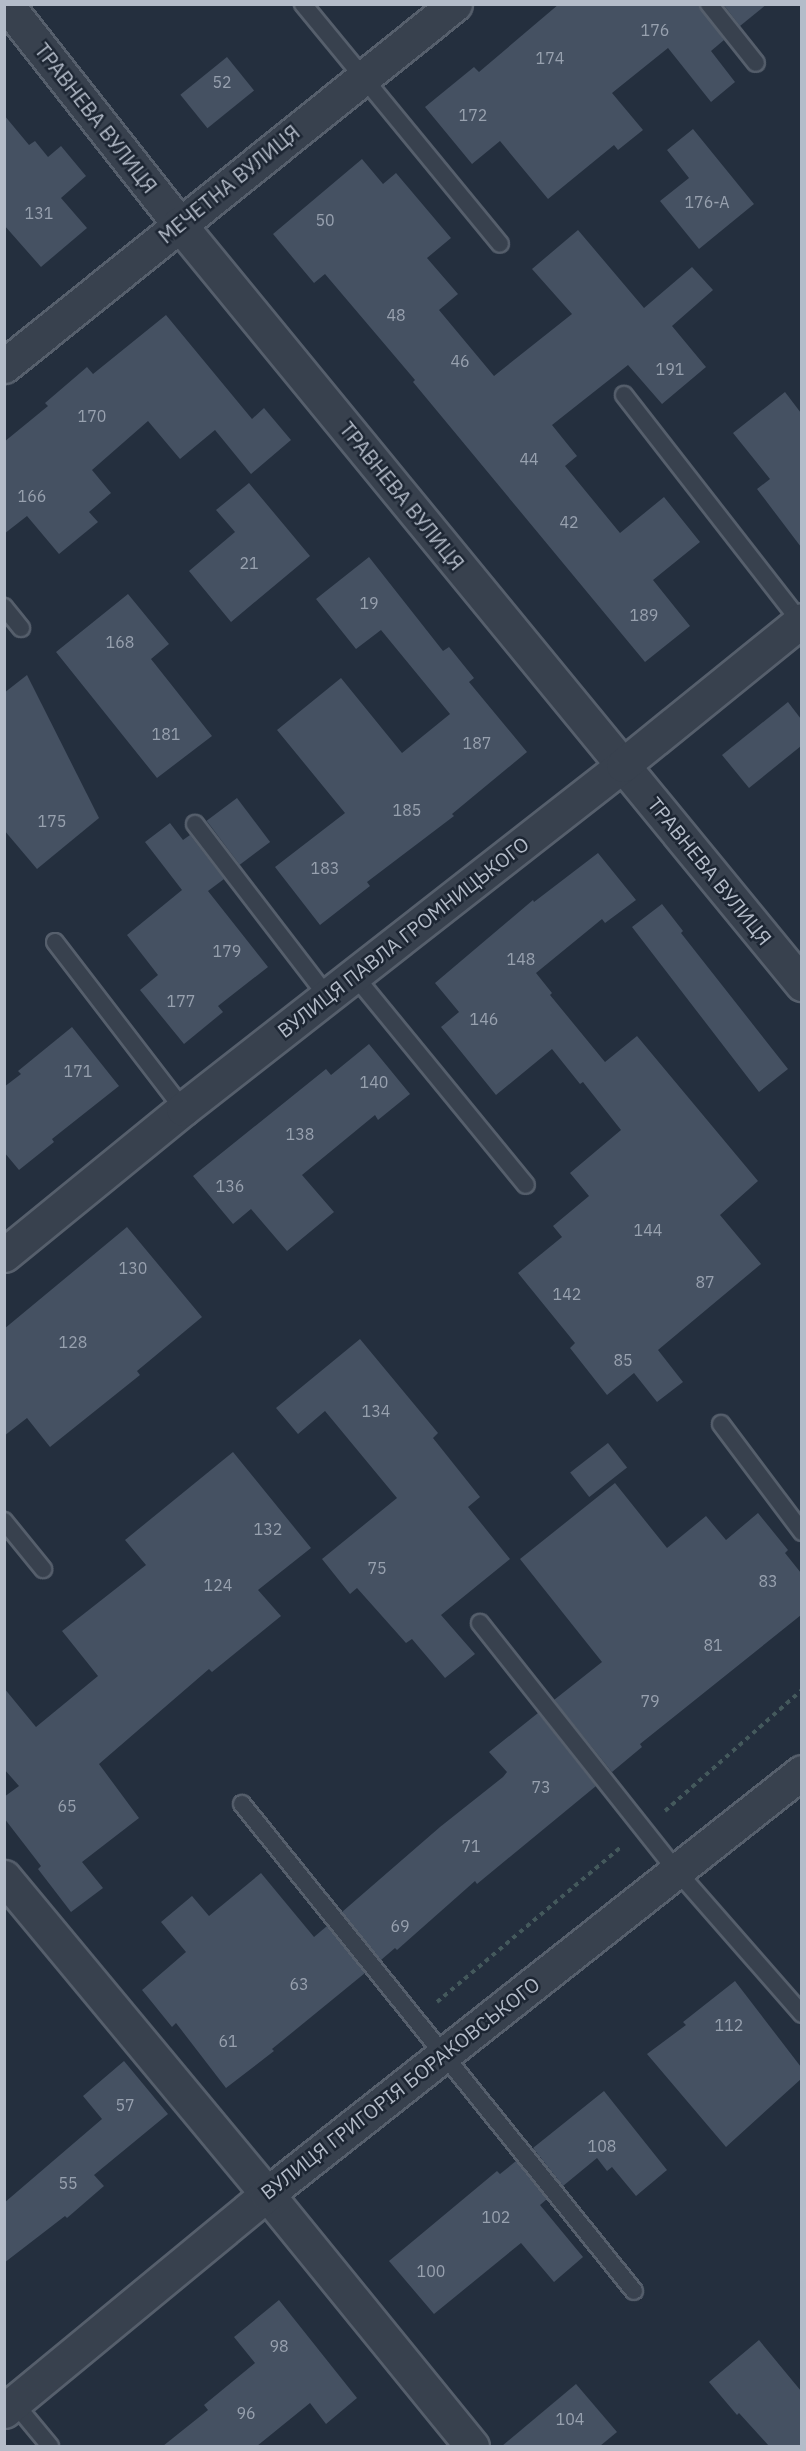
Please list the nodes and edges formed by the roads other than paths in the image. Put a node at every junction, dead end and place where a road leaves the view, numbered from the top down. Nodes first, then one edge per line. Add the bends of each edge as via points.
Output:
1 (6, 4) edge
2 (303, 4) edge
3 (455, 4) edge
4 (709, 4) edge
5 (756, 63) dead end
6 (362, 78) junction
7 (179, 224) junction
8 (500, 244) dead end
9 (4, 366) edge
10 (624, 394) dead end
11 (4, 607) edge
12 (801, 621) edge
13 (21, 628) dead end
14 (623, 765) junction
15 (195, 824) dead end
16 (56, 942) dead end
17 (354, 975) junction
18 (801, 984) edge
19 (327, 996) junction
20 (183, 1109) junction
21 (526, 1185) dead end
22 (4, 1255) edge
23 (721, 1424) dead end
24 (4, 1521) edge
25 (801, 1532) edge
26 (43, 1569) dead end
27 (480, 1623) dead end
28 (801, 1772) edge
29 (242, 1804) dead end
30 (676, 1870) junction
31 (4, 1877) edge
32 (801, 2014) edge
33 (445, 2053) junction
34 (267, 2194) junction
35 (634, 2291) dead end
36 (8, 2402) edge
37 (50, 2446) edge
38 (472, 2446) edge

1 - 7 street, ТРАВНЕВА ВУЛИЦЯ
2 - 6 lane
3 - 6 street, МЕЧЕТНА ВУЛИЦЯ
4 - 5 lane
6 - 7 street, МЕЧЕТНА ВУЛИЦЯ
6 - 8 lane
7 - 9 street, МЕЧЕТНА ВУЛИЦЯ
7 - 14 street, ТРАВНЕВА ВУЛИЦЯ
10 - 12 lane
11 - 13 lane
12 - 14 street, ВУЛИЦЯ ПАВЛА ГРОМНИЦЬКОГО
14 - 17 street, ВУЛИЦЯ ПАВЛА ГРОМНИЦЬКОГО
14 - 18 street, ТРАВНЕВА ВУЛИЦЯ
15 - 19 lane
16 - 20 lane
17 - 19 street, ВУЛИЦЯ ПАВЛА ГРОМНИЦЬКОГО
17 - 21 lane
19 - 20 street, ВУЛИЦЯ ПАВЛА ГРОМНИЦЬКОГО
20 - 22 street, ВУЛИЦЯ ПАВЛА ГРОМНИЦЬКОГО
23 - 25 lane
24 - 26 lane
27 - 30 lane
28 - 30 street, ВУЛИЦЯ ГРИГОРІЯ БОРАКОВСЬКОГО
29 - 33 lane
30 - 32 lane
30 - 33 street, ВУЛИЦЯ ГРИГОРІЯ БОРАКОВСЬКОГО
31 - 34 street
33 - 34 street, ВУЛИЦЯ ГРИГОРІЯ БОРАКОВСЬКОГО
33 - 35 lane
34 - 36 street, ВУЛИЦЯ ГРИГОРІЯ БОРАКОВСЬКОГО
34 - 38 street
36 - 37 lane

